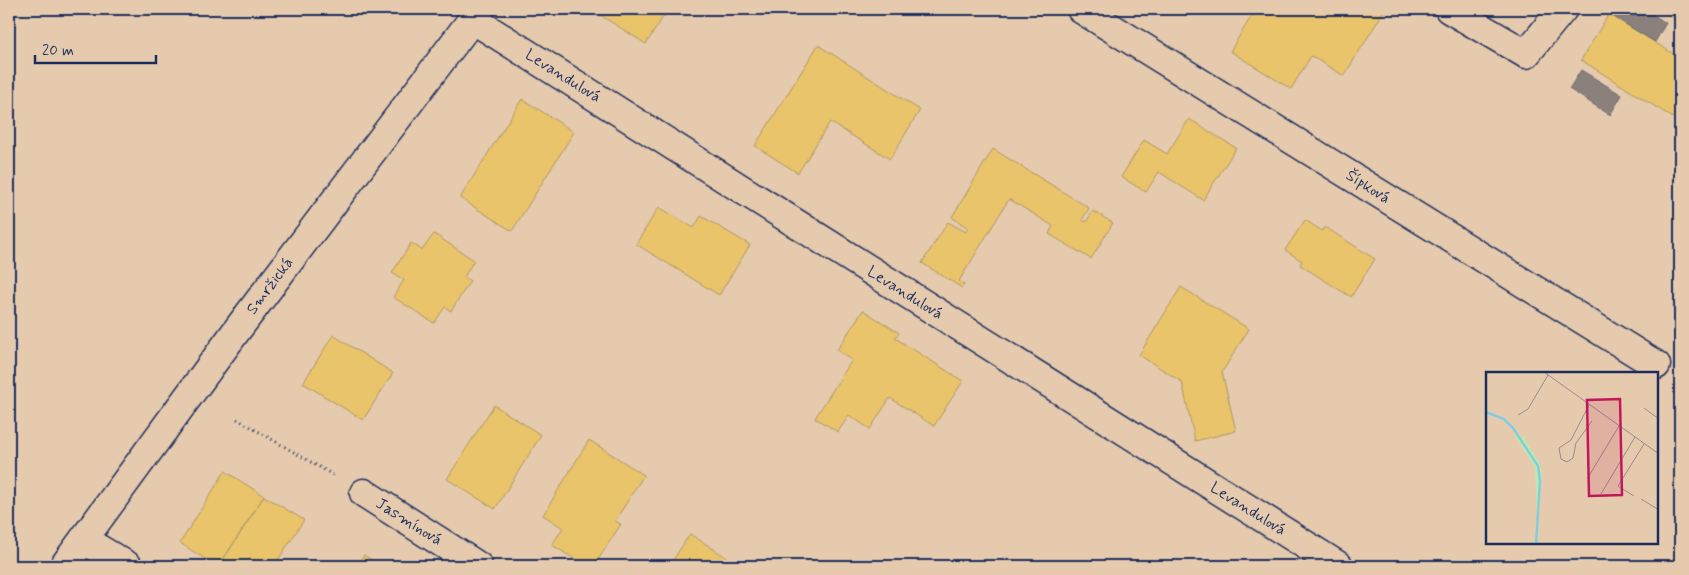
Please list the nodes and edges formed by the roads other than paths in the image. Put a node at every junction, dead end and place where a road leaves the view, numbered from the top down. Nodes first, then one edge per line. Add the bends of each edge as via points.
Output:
1 (1081, 9) edge
2 (1450, 9) edge
3 (1563, 9) edge
4 (476, 14) edge
5 (1656, 365) dead end
6 (364, 494) road end
7 (84, 540) junction
8 (64, 566) edge
9 (128, 566) edge
10 (478, 566) edge
11 (1338, 566) edge

1 - 5 street, Šípková
2 - 3 street via 1526,54
4 - 7 street, Smržická via 237,330
4 - 11 street, Levandulová
6 - 10 street, Jasmínová
7 - 8 street, Smržická
7 - 9 street

